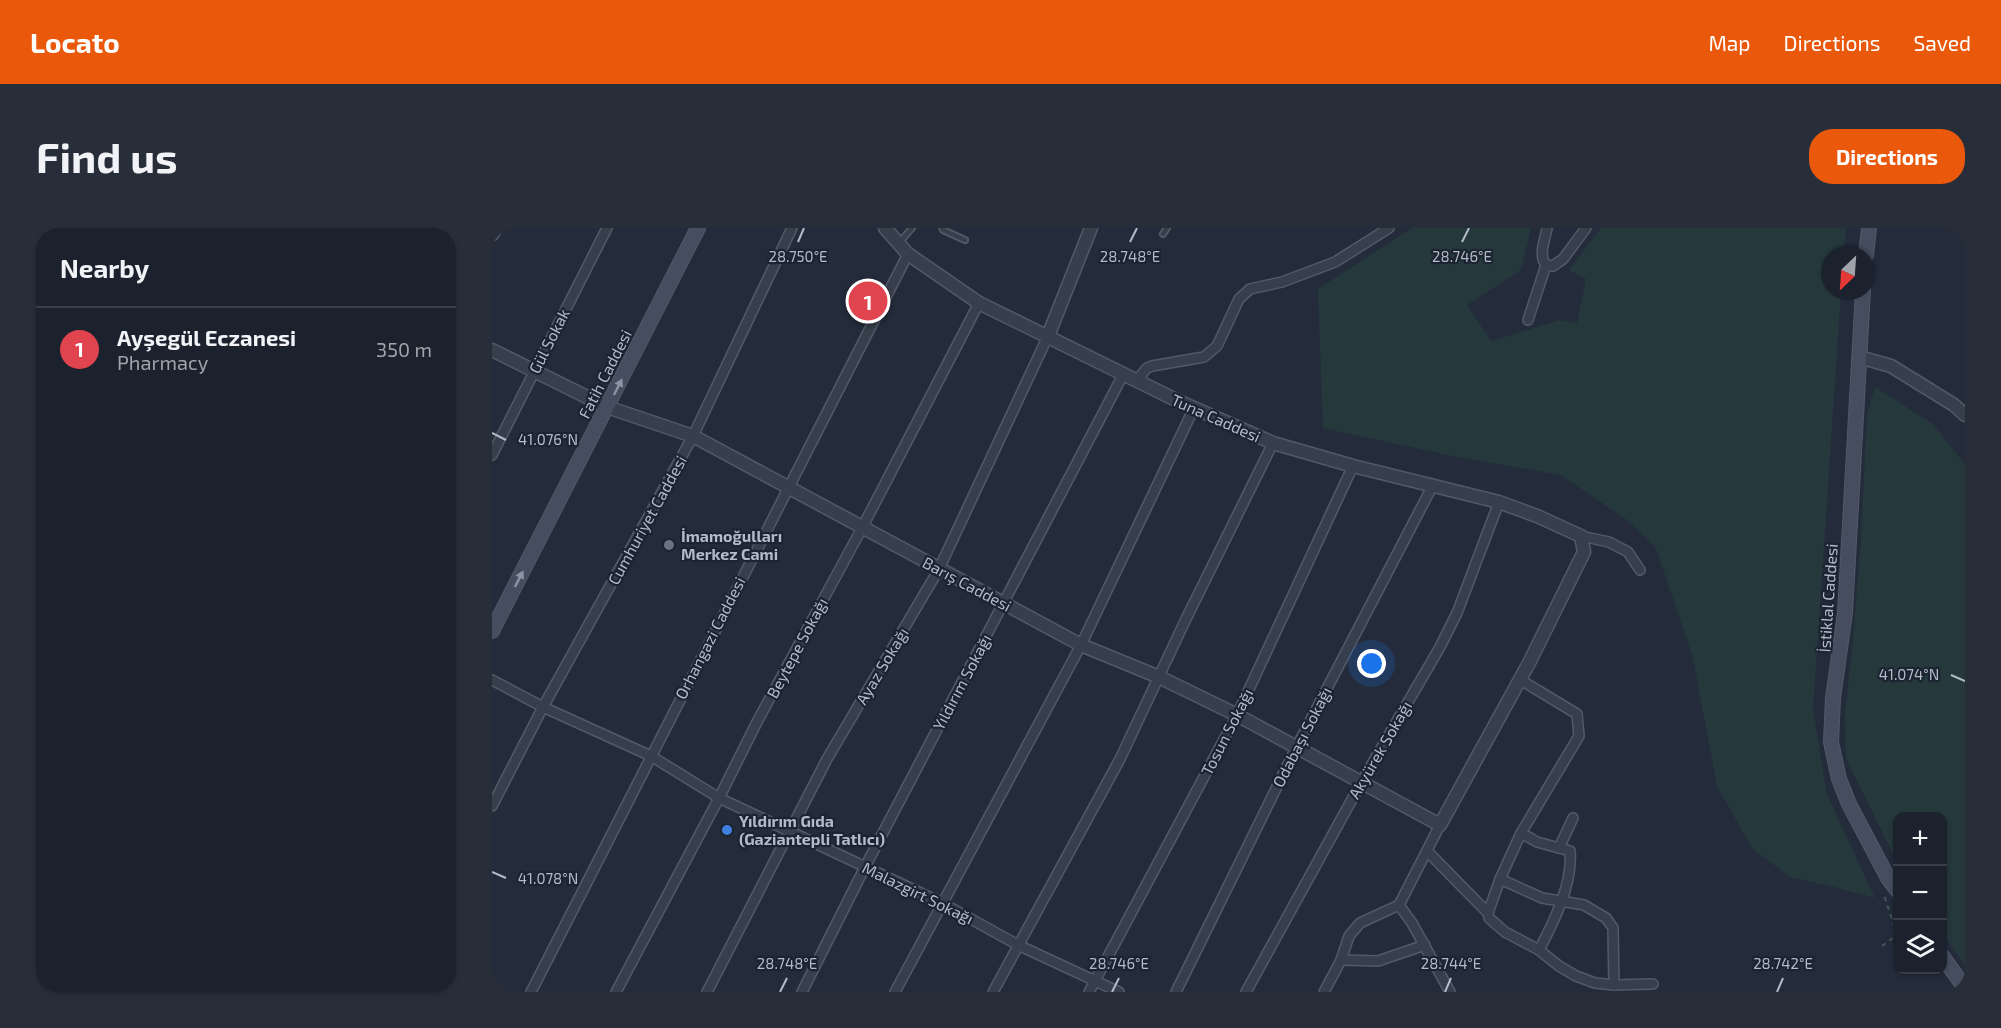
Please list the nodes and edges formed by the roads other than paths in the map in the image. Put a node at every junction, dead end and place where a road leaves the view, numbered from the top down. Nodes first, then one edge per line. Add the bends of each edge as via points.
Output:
1 (495, 228) edge
2 (607, 228) edge
3 (698, 228) edge
4 (792, 228) edge
5 (885, 228) edge
6 (912, 228) edge
7 (942, 228) edge
8 (1091, 228) edge
9 (1167, 228) edge
10 (1389, 228) edge
11 (1547, 228) edge
12 (1586, 228) edge
13 (1869, 228) edge
14 (492, 234) edge
15 (1163, 234) dead end
16 (965, 240) dead end
17 (899, 243) junction
18 (1867, 246) edge
19 (908, 254) junction
20 (1546, 265) junction
21 (1862, 300) edge
22 (979, 303) junction
23 (1528, 320) dead end
24 (1048, 336) junction
25 (492, 350) edge
26 (1859, 357) junction
27 (534, 371) junction
28 (1124, 373) junction
29 (1137, 380) junction
30 (607, 407) junction
31 (1194, 408) junction
32 (1965, 415) edge
33 (693, 436) junction
34 (1273, 443) junction
35 (492, 455) edge
36 (1353, 465) junction
37 (1433, 484) junction
38 (787, 487) junction
39 (1499, 502) junction
40 (862, 528) junction
41 (1581, 536) junction
42 (939, 569) junction
43 (1640, 570) dead end
44 (1003, 603) junction
45 (492, 631) edge
46 (1081, 645) junction
47 (1159, 676) junction
48 (1519, 679) junction
49 (492, 680) edge
50 (543, 707) junction
51 (1237, 715) junction
52 (1296, 748) junction
53 (651, 756) junction
54 (1361, 783) junction
55 (719, 798) junction
56 (492, 806) edge
57 (1573, 818) dead end
58 (1440, 825) junction
59 (790, 831) junction
60 (1521, 833) junction
61 (1559, 848) junction
62 (1427, 851) junction
63 (865, 867) junction
64 (1500, 879) junction
65 (1893, 884) edge
66 (1560, 901) junction
67 (942, 903) junction
68 (1399, 906) junction
69 (1488, 913) junction
70 (1018, 945) junction
71 (1425, 945) junction
72 (1539, 950) junction
73 (1341, 960) junction
74 (1947, 963) edge
75 (1095, 980) junction
76 (1653, 984) dead end
77 (1614, 985) junction
78 (1965, 987) edge
79 (531, 992) edge
80 (616, 992) edge
81 (707, 992) edge
82 (802, 992) edge
83 (895, 992) edge
84 (993, 992) edge
85 (1089, 992) edge
86 (1119, 992) edge
87 (1176, 992) edge
88 (1246, 992) edge
89 (1324, 992) edge
90 (1450, 992) edge

1 - 14 main road
2 - 27 street, Gül Sokak
30 -> 3 main road, Fatih Caddesi
4 - 33 street, Cumhuriyet Caddesi
5 - 17 street, Tuna Caddesi
6 - 17 lane
7 - 16 lane
8 - 24 street
9 - 15 lane
10 - 29 street via 1335,262 1282,282 1250,289 1239,299 1210,353 1152,366
11 - 20 street via 1542,253
12 - 20 street via 1563,259 1553,266
13 - 18 main road
17 - 19 street, Tuna Caddesi
19 - 22 street, Tuna Caddesi
19 - 38 street, Orhangazi Caddesi
20 - 23 street
21 - 26 main road, İstiklal Caddesi
22 - 24 street, Tuna Caddesi
22 - 40 street, Beytepe Sokağı
24 - 28 street, Tuna Caddesi
24 - 42 street, Ayaz Sokağı
25 - 27 street, Barış Caddesi
26 - 32 street via 1891,366
26 - 65 main road, İstiklal Caddesi via 1845,613 1831,742 1849,804
27 - 30 street, Barış Caddesi
27 - 35 street, Gül Sokak
28 - 29 street, Tuna Caddesi
28 - 44 street, Yıldırım Sokağı
29 - 31 street, Tuna Caddesi
30 - 33 street, Barış Caddesi
45 -> 30 main road, Fatih Caddesi
31 - 34 street, Tuna Caddesi
31 - 46 street
33 - 38 street, Barış Caddesi
33 - 50 street, Cumhuriyet Caddesi
34 - 36 street, Tuna Caddesi
34 - 47 street
36 - 37 street, Tuna Caddesi
36 - 51 street, Tosun Sokağı
37 - 39 street, Tuna Caddesi
37 - 52 street, Odabaşı Sokağı
38 - 40 street, Barış Caddesi
38 - 53 street, Orhangazi Caddesi
39 - 41 street, Tuna Caddesi
39 - 54 street, Akyürek Sokağı via 1457,614
40 - 42 street, Barış Caddesi
40 - 55 street, Beytepe Sokağı
41 - 43 street via 1609,542 1628,552
41 - 48 street via 1584,552
42 - 44 street, Barış Caddesi
42 - 59 street, Ayaz Sokağı via 827,759
44 - 46 street, Barış Caddesi
44 - 63 street, Yıldırım Sokağı
46 - 47 street, Barış Caddesi
46 - 67 street
47 - 51 street, Barış Caddesi
47 - 70 street via 1120,759
48 - 58 street
48 - 60 street via 1577,714 1579,736
49 - 50 street, Malazgirt Sokağı
50 - 53 street, Malazgirt Sokağı
50 - 56 street, Cumhuriyet Caddesi
51 - 52 street, Barış Caddesi
51 - 75 street, Tosun Sokağı
52 - 54 street, Barış Caddesi
52 - 87 street, Odabaşı Sokağı
53 - 55 street, Malazgirt Sokağı
53 - 79 street, Orhangazi Caddesi
54 - 58 street, Barış Caddesi
54 - 88 street, Akyürek Sokağı
55 - 59 street, Malazgirt Sokağı
55 - 80 street, Beytepe Sokağı
57 - 61 street
58 - 62 street
59 - 63 street, Malazgirt Sokağı
59 - 81 street, Ayaz Sokağı
60 - 61 street
60 - 64 street
61 - 66 street via 1570,851 1571,868
62 - 68 street
62 - 69 street
63 - 67 street, Malazgirt Sokağı
63 - 82 street, Yıldırım Sokağı
64 - 66 street via 1542,898
64 - 69 street
66 - 72 street via 1556,919
66 - 77 street via 1584,905 1606,918 1613,928
67 - 70 street, Malazgirt Sokağı
67 - 83 street
68 - 71 street
68 - 73 street via 1360,923 1348,936
69 - 72 street via 1505,932
70 - 75 street, Malazgirt Sokağı
70 - 84 street
71 - 73 street via 1378,961
71 - 90 street
72 - 77 street via 1576,976
73 - 89 street
74 - 78 main road
75 - 85 street, Tosun Sokağı
75 - 86 street, Malazgirt Sokağı
76 - 77 street

